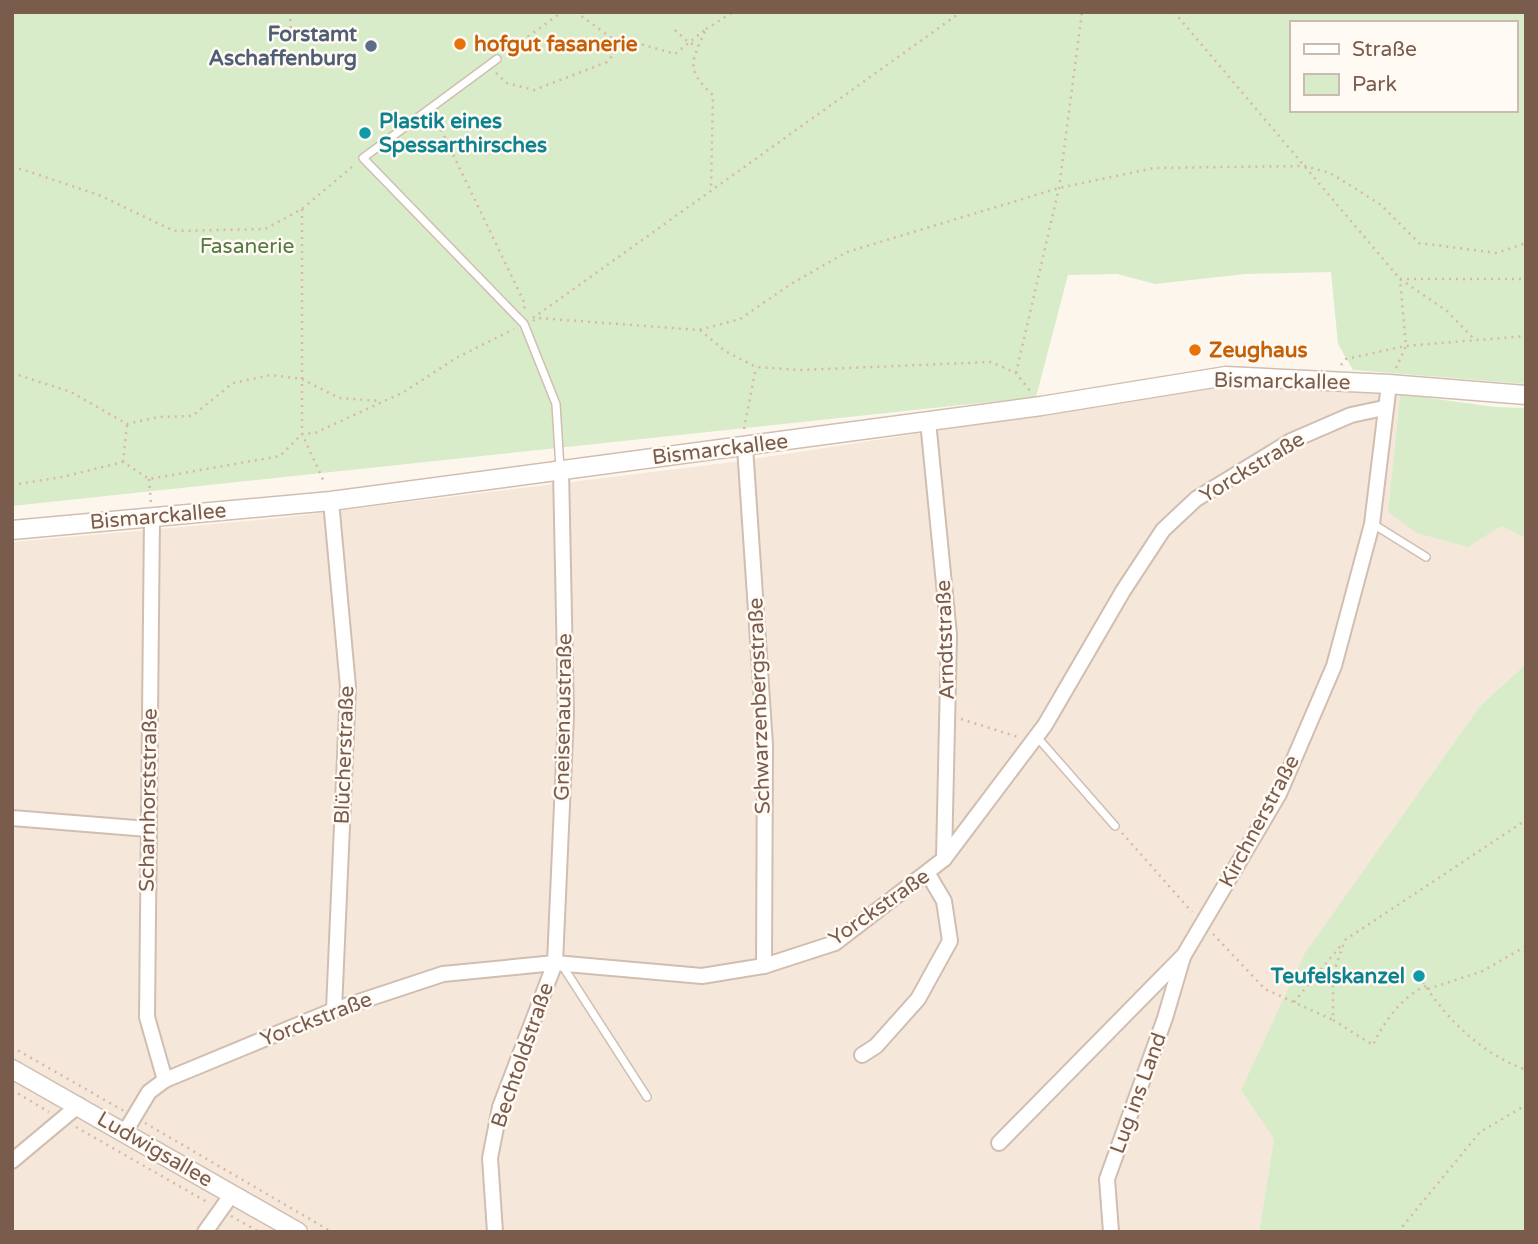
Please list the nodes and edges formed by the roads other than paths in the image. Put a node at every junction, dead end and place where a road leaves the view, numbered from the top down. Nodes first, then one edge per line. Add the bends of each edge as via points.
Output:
1 (497, 59) road end
2 (1389, 384) junction
3 (1526, 396) edge
4 (1384, 408) junction
5 (928, 421) junction
6 (744, 440) junction
7 (561, 470) junction
8 (331, 501) junction
9 (152, 517) junction
10 (1372, 524) junction
11 (12, 530) edge
12 (1426, 557) dead end
13 (1037, 737) junction
14 (12, 818) edge
15 (1115, 826) road end
16 (148, 829) junction
17 (944, 859) junction
18 (928, 874) junction
19 (1184, 955) junction
20 (559, 964) junction
21 (764, 966) junction
22 (334, 1010) junction
23 (862, 1055) dead end
24 (12, 1069) edge
25 (165, 1080) junction
26 (647, 1097) dead end
27 (79, 1105) junction
28 (130, 1124) junction
29 (999, 1143) dead end
30 (12, 1161) edge
31 (232, 1194) junction
32 (205, 1232) edge
33 (298, 1232) edge
34 (495, 1232) edge
35 (1111, 1232) edge

1 - 7 lane via 363,158 524,324 556,404
2 - 3 street, Bismarckallee
2 - 4 street, Kirchnerstraße
2 - 5 street, Bismarckallee via 1226,376
4 - 10 street, Kirchnerstraße
4 - 13 street, Yorckstraße via 1351,415 1291,441 1196,499 1163,530
5 - 6 street, Bismarckallee
5 - 17 street, Arndtstraße via 949,635
6 - 7 street, Bismarckallee
6 - 21 street, Schwarzenbergstraße via 765,745
7 - 8 street, Bismarckallee
7 - 20 street, Gneisenaustraße via 566,715
8 - 9 street, Bismarckallee
8 - 22 street, Blücherstraße via 348,687
9 - 11 street, Bismarckallee
9 - 16 street, Scharnhorststraße
10 - 12 lane
10 - 19 street, Kirchnerstraße via 1334,666 1279,794
13 - 15 lane
13 - 17 street, Yorckstraße
14 - 16 street
16 - 25 street, Scharnhorststraße via 147,1017
17 - 18 street, Yorckstraße
18 - 21 street, Yorckstraße via 835,943
18 - 23 street via 944,901 950,942 918,999 876,1046
19 - 29 street, Kirchnerstraße
19 - 35 street, Lug ins Land via 1107,1179
20 - 21 street, Yorckstraße via 702,976
20 - 22 street, Yorckstraße via 443,974
20 - 26 lane
20 - 34 street, Bechtoldstraße via 499,1107 490,1158
22 - 25 street, Yorckstraße
24 - 27 street, Ludwigsallee
25 - 28 street, Yorckstraße via 149,1092
27 - 28 street, Ludwigsallee
27 - 30 street
28 - 31 street, Ludwigsallee
31 - 32 street
31 - 33 street, Ludwigsallee

